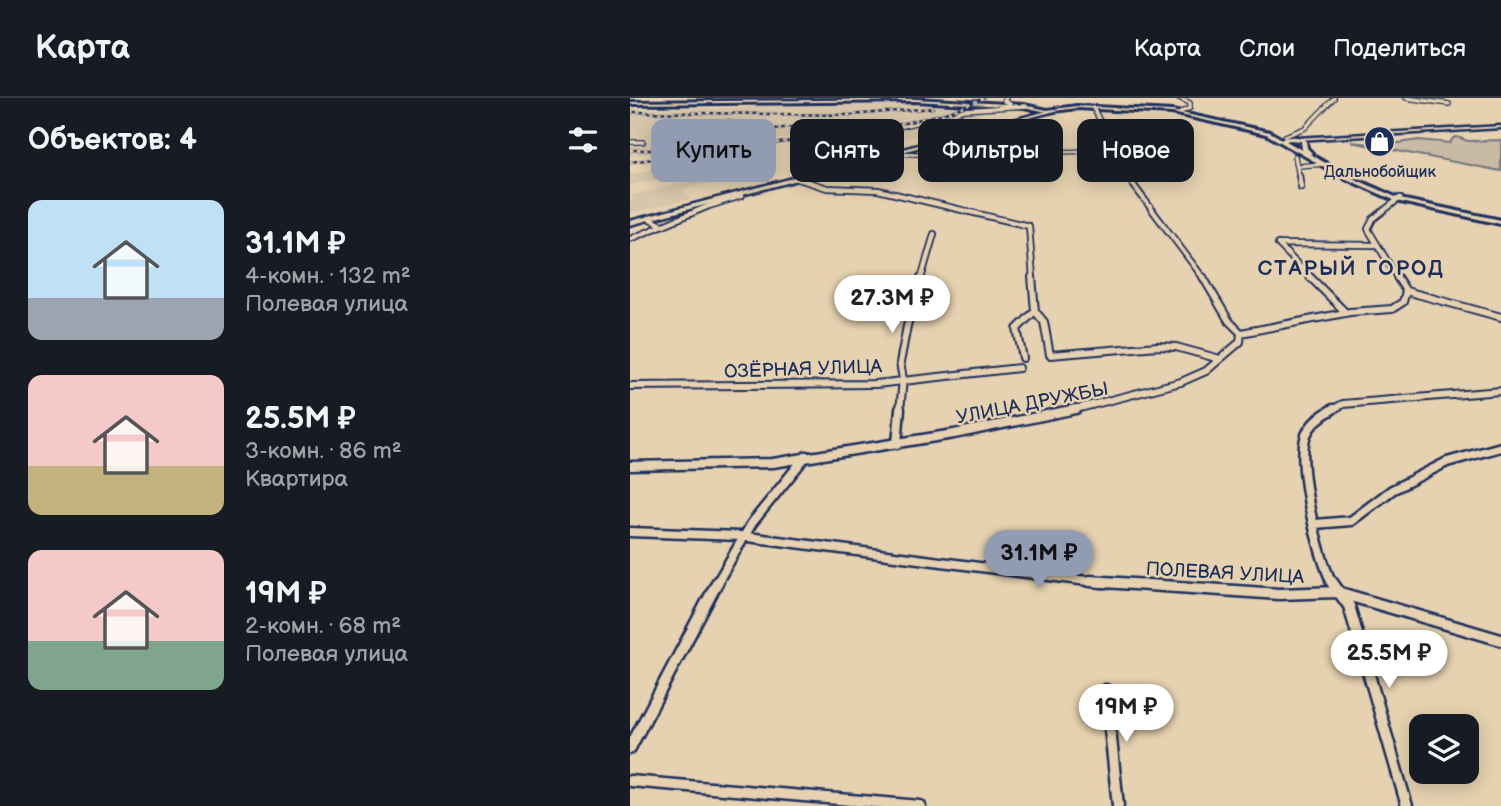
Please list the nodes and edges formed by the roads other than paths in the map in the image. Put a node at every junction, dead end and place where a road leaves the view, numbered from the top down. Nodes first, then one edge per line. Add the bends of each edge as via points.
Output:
1 (1006, 98) edge
2 (1179, 98) edge
3 (1334, 98) edge
4 (1406, 98) edge
5 (630, 102) edge
6 (1010, 104) junction
7 (1449, 104) dead end
8 (1026, 106) junction
9 (1052, 108) junction
10 (1093, 108) junction
11 (1039, 109) junction
12 (1181, 112) junction
13 (1031, 116) junction
14 (1099, 119) edge
15 (904, 126) edge
16 (1501, 128) edge
17 (1296, 139) junction
18 (1285, 141) junction
19 (630, 142) edge
20 (643, 142) dead end
21 (1304, 144) junction
22 (904, 149) edge
23 (1077, 151) edge
24 (904, 154) edge
25 (1294, 156) dead end
26 (1324, 164) junction
27 (1298, 166) junction
28 (790, 180) edge
29 (808, 182) edge
30 (1133, 182) edge
31 (1301, 187) dead end
32 (741, 196) dead end
33 (727, 199) junction
34 (1399, 199) junction
35 (648, 218) junction
36 (1501, 221) edge
37 (630, 223) edge
38 (662, 225) dead end
39 (934, 234) dead end
40 (630, 239) edge
41 (1376, 245) junction
42 (1406, 291) junction
43 (1035, 311) junction
44 (1346, 313) junction
45 (1501, 317) edge
46 (1241, 333) junction
47 (1023, 358) dead end
48 (1220, 359) junction
49 (1019, 368) dead end
50 (903, 380) junction
51 (630, 386) edge
52 (1501, 391) edge
53 (897, 444) junction
54 (1501, 447) edge
55 (806, 456) junction
56 (630, 466) edge
57 (1315, 524) junction
58 (630, 532) edge
59 (744, 536) junction
60 (1337, 592) junction
61 (1501, 640) edge
62 (1106, 690) dead end
63 (630, 748) edge
64 (630, 782) edge
65 (920, 806) edge
66 (1118, 806) edge
67 (1407, 806) edge

1 - 6 street
2 - 12 street via 1190,103 1190,108
3 - 18 street
4 - 7 street
5 - 6 main road via 898,99
5 - 8 main road via 898,100
6 - 9 main road
8 - 11 main road
8 - 15 street via 964,110
9 - 10 main road
9 - 11 main road
9 - 12 main road
9 - 13 street
10 - 14 street
10 - 18 main road via 1186,114
11 - 13 street
12 - 18 main road
13 - 22 street
16 - 17 street
16 - 21 street
17 - 18 main road
17 - 21 main road
18 - 21 main road
18 - 26 main road
19 - 20 street
21 - 34 main road via 1306,151
23 - 24 street
25 - 27 street
26 - 27 street
26 - 34 main road
27 - 31 street
28 - 33 street
29 - 43 street via 827,188 878,190 1029,226 1026,240 1036,285
30 - 46 street
32 - 33 street
33 - 35 street
33 - 40 street
34 - 36 main road
34 - 41 street via 1373,219 1368,229
35 - 37 street
35 - 38 street
39 - 50 street via 907,326 900,363
41 - 42 street
41 - 44 street via 1278,244
42 - 44 street via 1403,302 1392,309
42 - 45 street
43 - 47 street via 1017,329
43 - 48 street via 1044,322 1049,355 1158,346
44 - 46 street
46 - 48 street, УЛИЦА ДРУЖБЫ via 1240,342
48 - 53 street, УЛИЦА ДРУЖБЫ via 1189,379 1136,397
49 - 50 street, ОЗЁРНАЯ УЛИЦА
50 - 51 street, ОЗЁРНАЯ УЛИЦА
50 - 53 street
52 - 57 street, ПОЛЕВАЯ УЛИЦА via 1343,404 1322,413 1305,438
53 - 55 street, УЛИЦА ДРУЖБЫ
54 - 57 street via 1447,462 1392,490 1350,521
55 - 56 street, УЛИЦА ДРУЖБЫ via 735,466
55 - 59 street
57 - 60 street, ПОЛЕВАЯ УЛИЦА via 1324,565
58 - 59 street, ПОЛЕВАЯ УЛИЦА
59 - 60 street, ПОЛЕВАЯ УЛИЦА via 1104,583 1279,594
59 - 63 street
60 - 61 street
60 - 67 street via 1349,606
62 - 66 street
64 - 65 street

